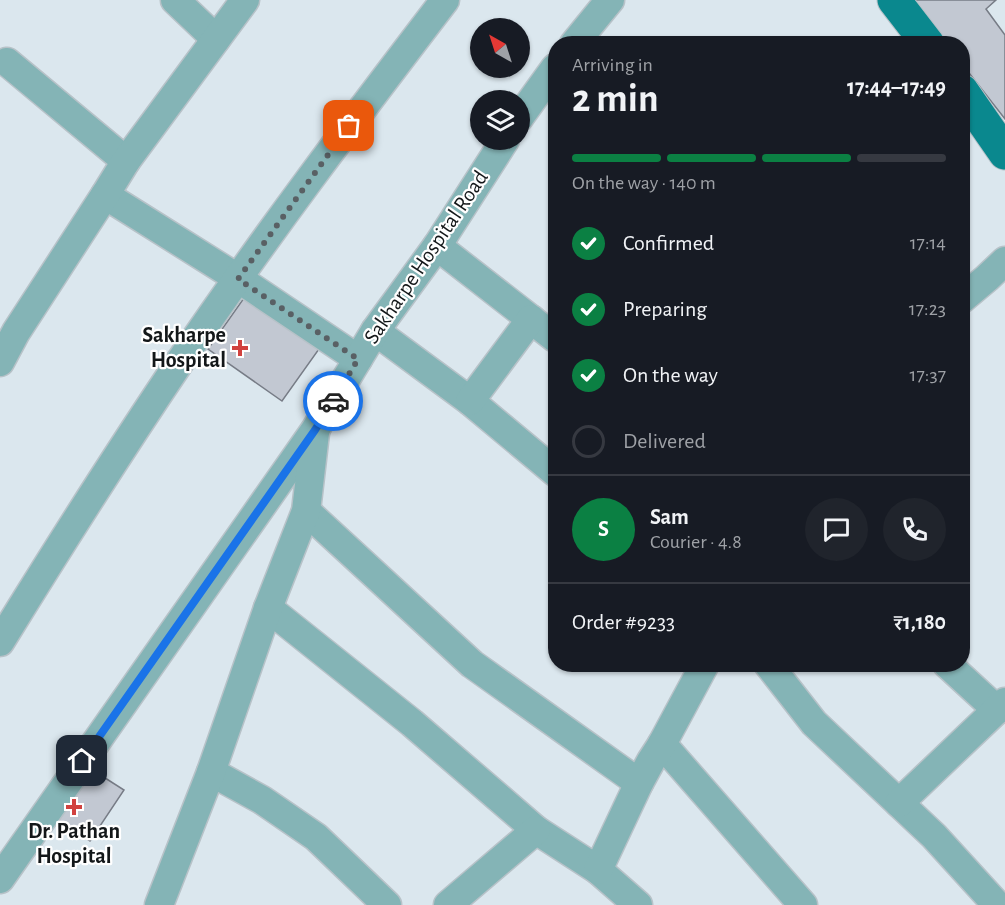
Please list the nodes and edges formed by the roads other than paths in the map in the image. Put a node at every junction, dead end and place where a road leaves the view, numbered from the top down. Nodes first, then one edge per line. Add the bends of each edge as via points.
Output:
1 (175, 0) edge
2 (245, 0) edge
3 (445, 0) edge
4 (609, 0) edge
5 (894, 0) edge
6 (580, 36) edge
7 (922, 36) edge
8 (216, 39) junction
9 (7, 62) dead end
10 (548, 82) edge
11 (970, 103) edge
12 (530, 104) edge
13 (498, 150) edge
14 (1005, 153) edge
15 (126, 161) junction
16 (105, 195) junction
17 (436, 246) junction
18 (1005, 261) edge
19 (238, 279) junction
20 (970, 289) edge
21 (531, 319) junction
22 (8, 326) edge
23 (375, 331) junction
24 (548, 332) edge
25 (358, 359) junction
26 (0, 362) edge
27 (470, 401) junction
28 (315, 430) junction
29 (548, 466) edge
30 (306, 511) junction
31 (268, 608) junction
32 (0, 642) edge
33 (701, 672) edge
34 (774, 672) edge
35 (957, 672) edge
36 (1001, 706) edge
37 (662, 744) junction
38 (211, 772) junction
39 (639, 783) junction
40 (899, 803) junction
41 (536, 830) junction
42 (598, 870) junction
43 (0, 879) edge
44 (159, 905) edge
45 (387, 905) edge
46 (448, 905) edge
47 (638, 905) edge
48 (803, 905) edge
49 (997, 905) edge

1 - 8 street
2 - 8 street
3 - 19 street
4 - 6 street
5 - 7 main road
8 - 15 street
9 - 15 street
10 - 12 street
11 - 14 main road
13 - 17 street, Sakharpe Hospital Road
15 - 16 street
16 - 19 street
16 - 22 street
17 - 21 street
17 - 23 street, Sakharpe Hospital Road
18 - 20 street
19 - 25 street
19 - 32 street via 179,363
21 - 24 street
21 - 27 street
22 - 26 street
23 - 25 street, Sakharpe Hospital Road
23 - 27 street
25 - 28 street, Sakharpe Hospital Road
27 - 29 street
28 - 30 street
28 - 43 street, Sakharpe Hospital Road
30 - 31 street
30 - 39 street via 472,664
31 - 38 street
31 - 41 street via 412,723
33 - 37 street
34 - 40 street via 814,723
35 - 36 street
36 - 40 street
37 - 39 street
37 - 48 street
38 - 44 street
38 - 45 street via 262,800 316,837
39 - 42 street
40 - 49 street
41 - 42 street
41 - 46 street
42 - 47 street

